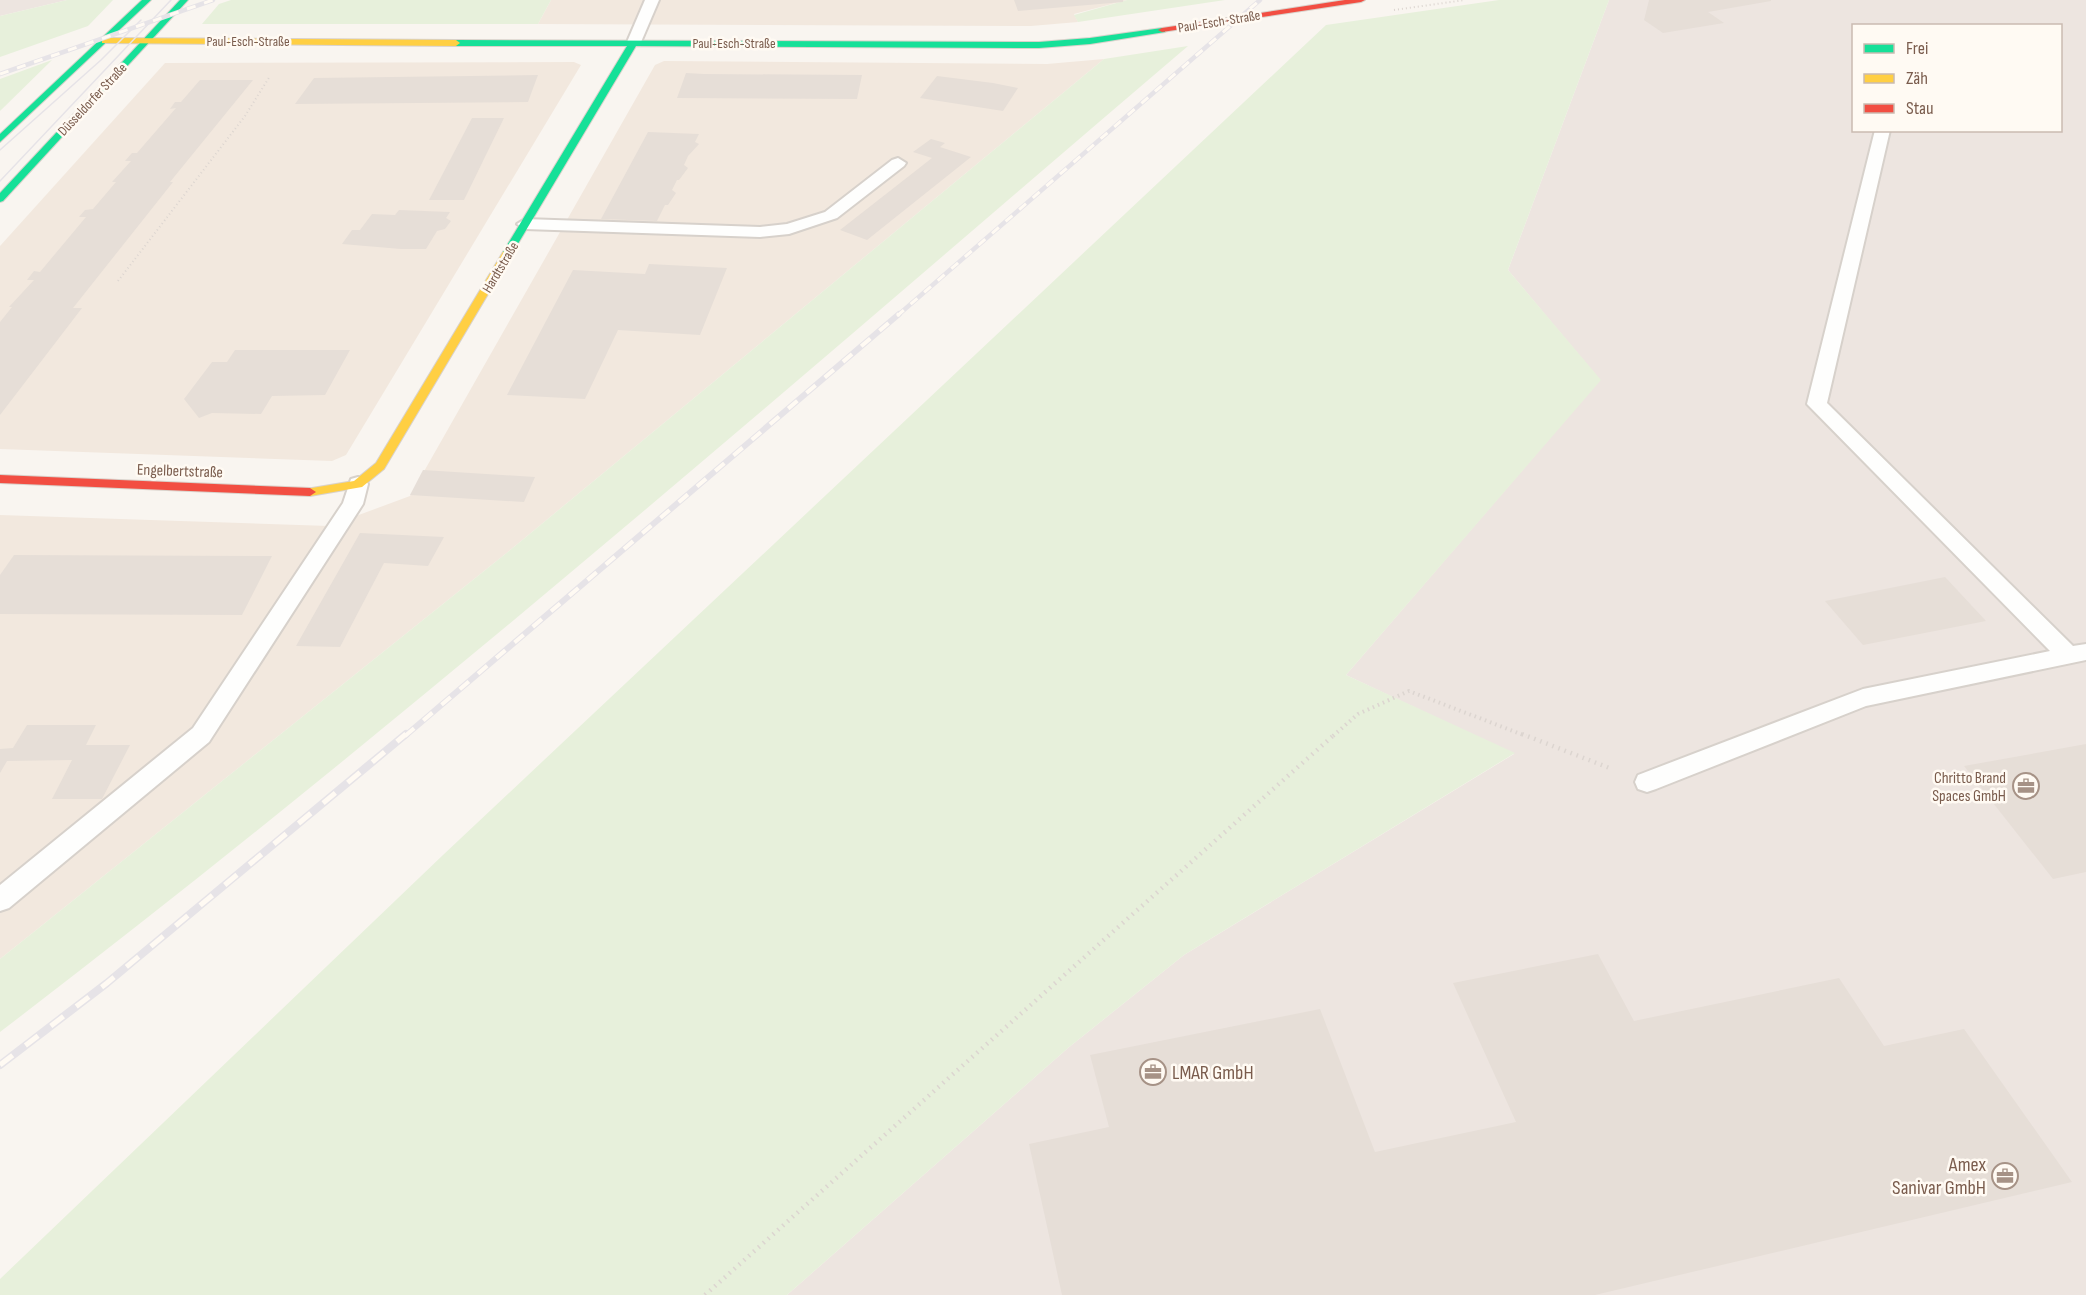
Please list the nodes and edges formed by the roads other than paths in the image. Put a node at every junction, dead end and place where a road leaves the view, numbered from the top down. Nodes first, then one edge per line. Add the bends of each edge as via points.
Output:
1 (147, 0) edge
2 (184, 0) edge
3 (652, 0) edge
4 (1361, 0) edge
5 (105, 41) junction
6 (146, 41) junction
7 (634, 42) junction
8 (1883, 132) edge
9 (0, 139) edge
10 (898, 163) dead end
11 (0, 199) edge
12 (525, 224) junction
13 (0, 479) edge
14 (358, 484) junction
15 (2077, 654) edge
16 (1647, 782) road end
17 (0, 900) edge

1 - 5 street, Düsseldorfer Straße
2 - 6 street, Düsseldorfer Straße
3 - 7 lane
4 - 7 street, Paul-Esch-Straße via 1090,41 1039,45
5 - 6 street, Paul-Esch-Straße
5 - 9 street, Düsseldorfer Straße
6 - 7 street, Paul-Esch-Straße
6 - 11 street, Düsseldorfer Straße
7 - 12 street, Hardtstraße
8 - 15 lane via 1817,404
10 - 12 lane via 831,215 789,229 760,232
12 - 14 street, Hardtstraße via 380,466
13 - 14 street, Engelbertstraße via 318,492
14 - 17 lane via 353,504 201,735
15 - 16 lane via 1863,698

